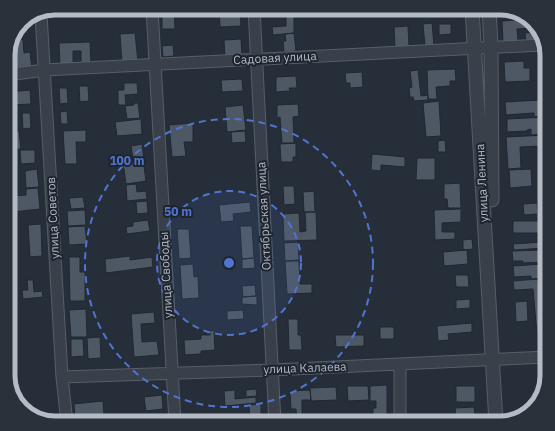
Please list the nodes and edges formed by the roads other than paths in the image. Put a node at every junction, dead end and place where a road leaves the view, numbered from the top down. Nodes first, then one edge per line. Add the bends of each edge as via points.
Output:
1 (152, 15) edge
2 (254, 15) edge
3 (473, 15) edge
4 (489, 15) edge
5 (40, 18) edge
6 (539, 45) edge
7 (491, 47) junction
8 (475, 48) junction
9 (257, 59) junction
10 (155, 64) junction
11 (44, 70) junction
12 (15, 74) edge
13 (540, 357) edge
14 (492, 358) junction
15 (400, 364) junction
16 (272, 370) junction
17 (171, 373) junction
18 (62, 377) junction
19 (66, 416) edge
20 (174, 416) edge
21 (275, 416) edge
22 (400, 416) edge
23 (496, 416) edge

1 - 10 street, улица Свободы
2 - 9 street, Октябрьская улица
3 - 8 street, улица Ленина
4 - 7 street, улица Ленина
5 - 11 street, улица Советов
6 - 7 street, Садовая улица
7 - 8 street, Садовая улица
7 - 14 street, улица Ленина
8 - 9 street, Садовая улица
8 - 14 street, улица Ленина
9 - 10 street, Садовая улица
9 - 16 street, Октябрьская улица
10 - 11 street, Садовая улица
10 - 17 street, улица Свободы
11 - 12 street, Садовая улица
11 - 18 street, улица Советов
13 - 14 street, улица Калаева
14 - 15 street, улица Калаева
14 - 23 street, улица Ленина
15 - 16 street, улица Калаева
15 - 22 street
16 - 17 street, улица Калаева
16 - 21 street, Октябрьская улица
17 - 18 street, улица Калаева
17 - 20 street, улица Свободы
18 - 19 street, улица Советов

